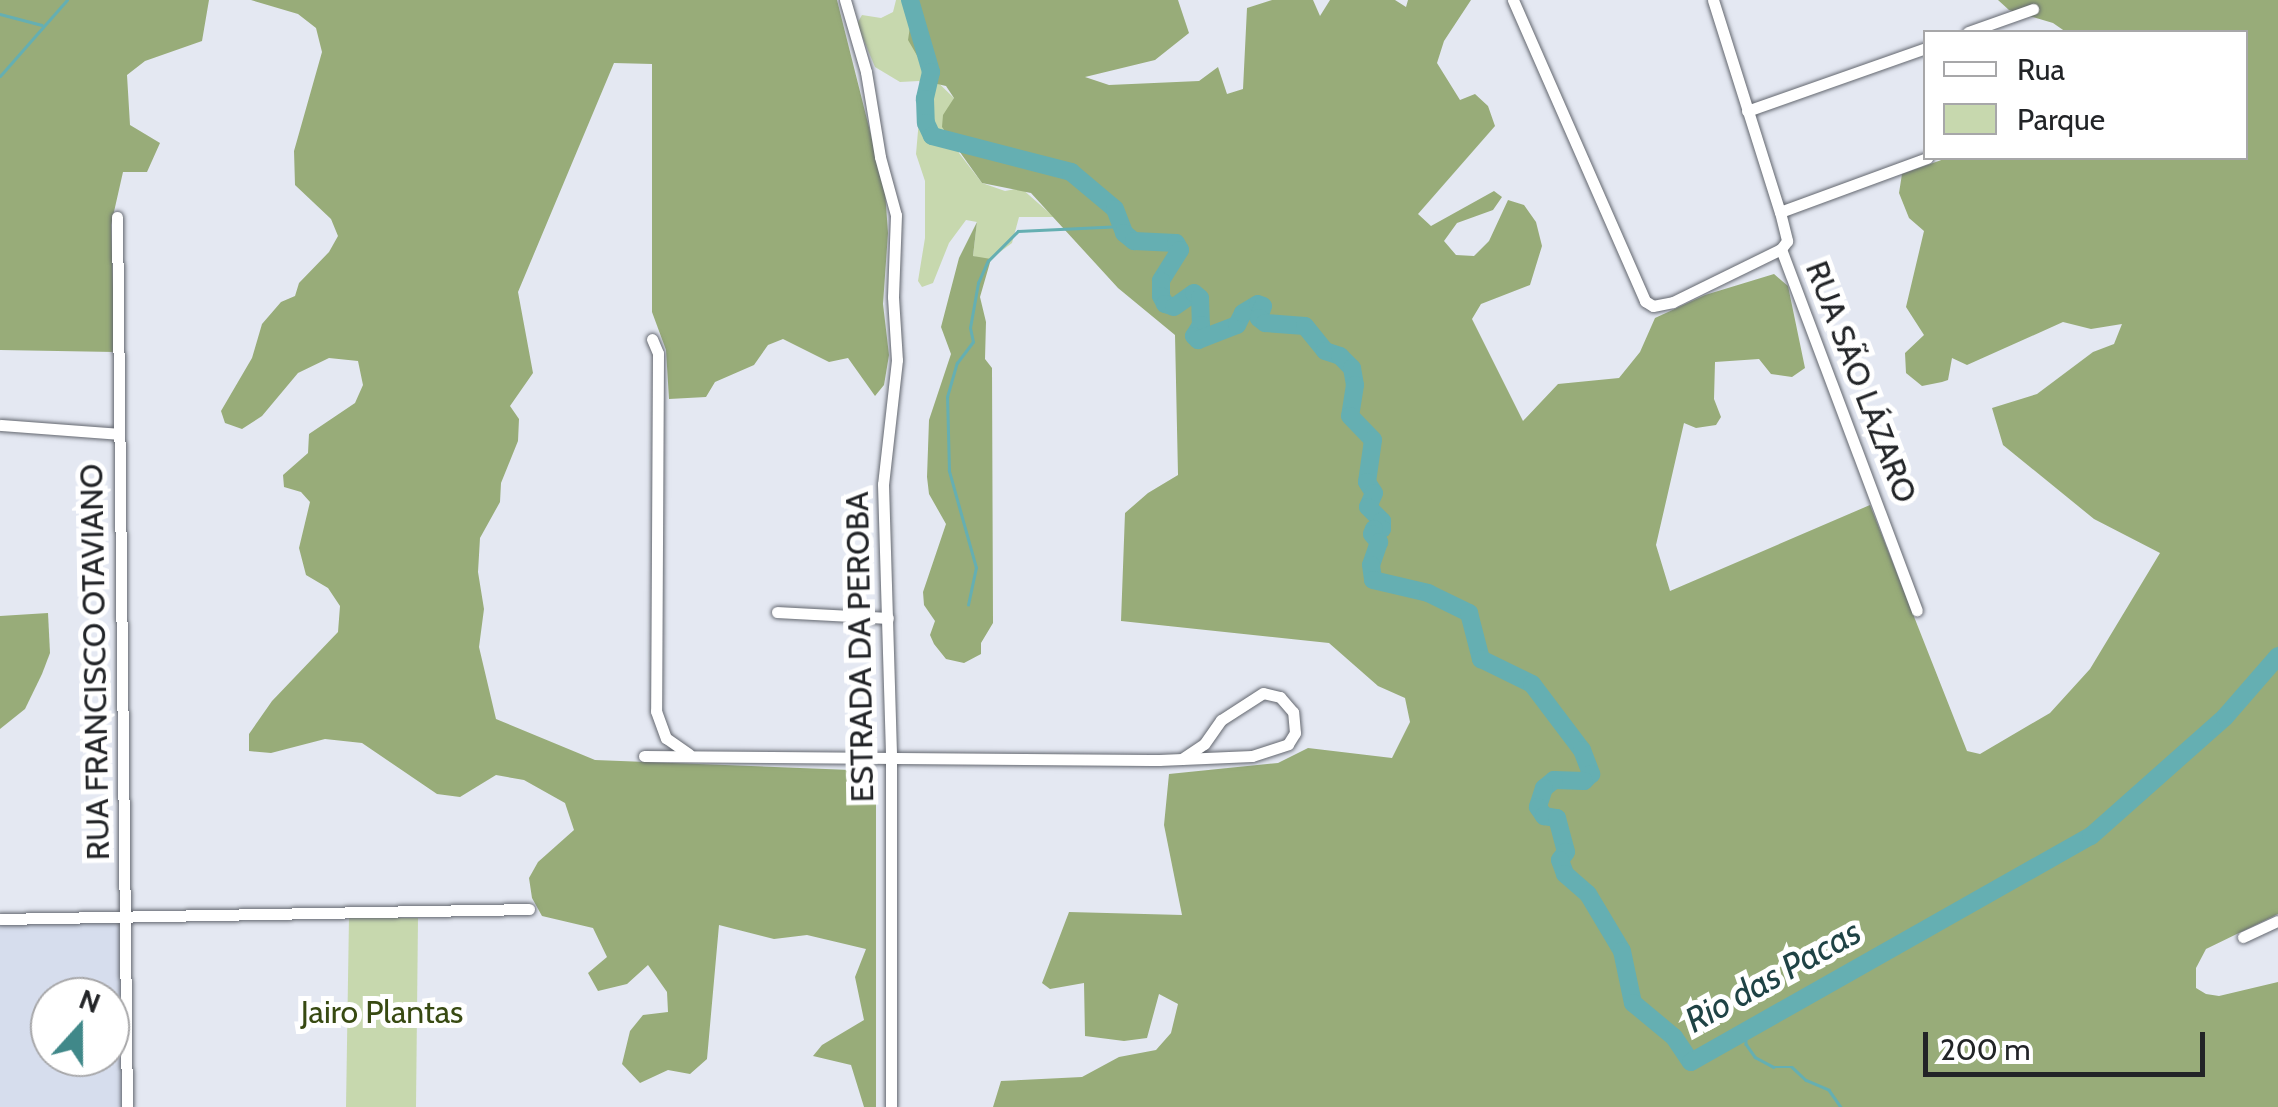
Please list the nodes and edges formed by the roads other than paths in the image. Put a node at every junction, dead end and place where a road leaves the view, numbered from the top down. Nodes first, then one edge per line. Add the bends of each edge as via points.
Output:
1 (845, 0) edge
2 (1513, 0) edge
3 (1714, 0) edge
4 (2032, 10) dead end
5 (1974, 30) edge
6 (1923, 49) edge
7 (1747, 111) junction
8 (1923, 159) edge
9 (1780, 212) junction
10 (117, 217) dead end
11 (1781, 249) junction
12 (652, 339) dead end
13 (0, 425) edge
14 (119, 434) junction
15 (1915, 608) dead end
16 (778, 612) dead end
17 (888, 618) junction
18 (690, 755) junction
19 (644, 756) dead end
20 (890, 758) junction
21 (1182, 759) junction
22 (529, 909) dead end
23 (125, 917) junction
24 (0, 919) edge
25 (2278, 921) edge
26 (2243, 937) dead end
27 (127, 1107) edge
28 (892, 1107) edge

1 - 17 street, ESTRADA DA PEROBA via 896,214 897,360 883,484
2 - 11 street via 1645,301 1673,302
3 - 7 street, RUA SÃO LÁZARO
4 - 5 street
6 - 7 street
7 - 9 street, RUA SÃO LÁZARO
8 - 9 street
9 - 11 street, RUA SÃO LÁZARO via 1786,241
10 - 14 street, RUA FRANCISCO OTAVIANO
11 - 15 street, RUA SÃO LÁZARO
12 - 18 street via 658,353 656,711 666,738
13 - 14 street
14 - 23 street, RUA FRANCISCO OTAVIANO
16 - 17 street
17 - 20 street, ESTRADA DA PEROBA
18 - 19 street
18 - 20 street
20 - 21 street
20 - 28 street, ESTRADA DA PEROBA
21 - 21 street via 1272,752 1295,733 1294,712 1280,697 1263,694 1221,720
22 - 23 street
23 - 24 street
23 - 27 street, RUA FRANCISCO OTAVIANO
25 - 26 street

